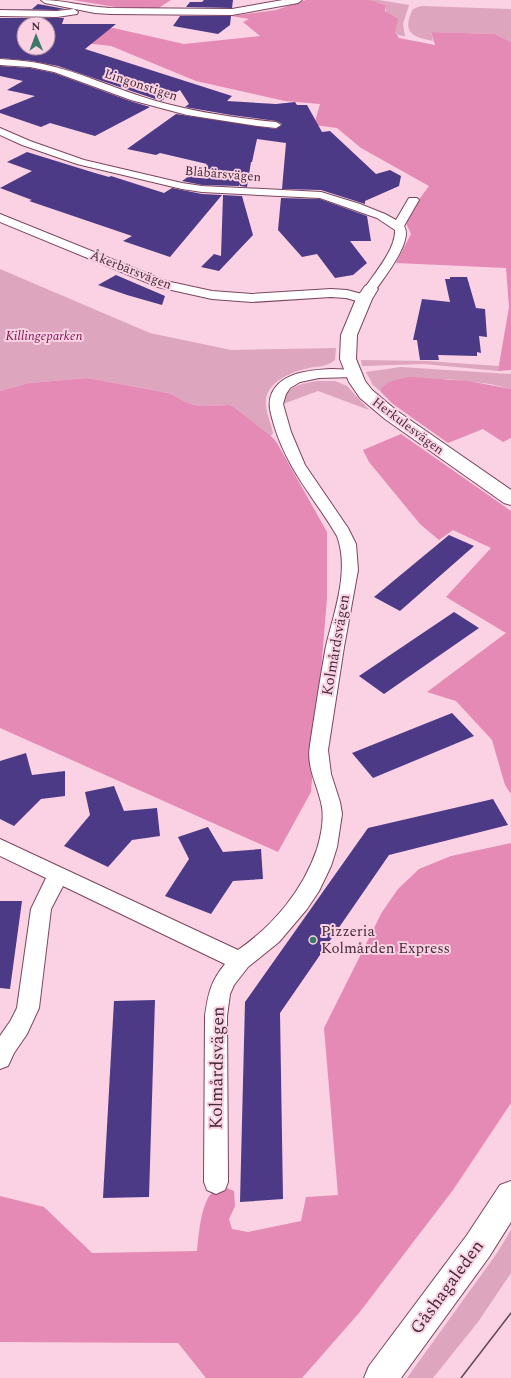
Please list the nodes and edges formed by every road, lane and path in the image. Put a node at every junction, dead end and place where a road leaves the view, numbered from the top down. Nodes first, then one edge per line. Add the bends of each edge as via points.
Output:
1 (45, 0) edge
2 (298, 0) edge
3 (84, 8) junction
4 (0, 13) edge
5 (0, 62) edge
6 (276, 125) dead end
7 (0, 131) edge
8 (413, 200) dead end
9 (0, 218) edge
10 (398, 227) junction
11 (367, 294) junction
12 (353, 372) junction
13 (511, 499) edge
14 (0, 847) edge
15 (58, 875) junction
16 (240, 961) junction
17 (0, 1059) edge
18 (216, 1182) dead end
19 (511, 1195) edge
20 (381, 1378) edge

1 - 3 street
2 - 3 street via 248,10 216,13 119,12
3 - 4 street via 66,14
5 - 6 street, Lingonstigen via 31,65 67,74 134,98 188,113 236,122
7 - 10 street, Blåbärsvägen via 26,144 81,162 182,186 321,195 356,206
8 - 10 street, Herkulesvägen
9 - 11 street, Åkerbärsvägen via 162,284 212,295 252,298 331,293
10 - 11 street, Herkulesvägen via 401,235 395,250
11 - 12 street, Herkulesvägen via 349,335 348,359
12 - 13 street, Herkulesvägen via 366,394 391,415
12 - 16 street, Kolmårdsvägen via 310,374 286,384 277,396 276,405 288,447 306,479 345,536 350,570 319,747 318,761 332,812 324,860 293,912 271,938
14 - 15 street
15 - 16 street
15 - 17 street via 41,909 28,1008
16 - 18 street, Kolmårdsvägen via 226,979 219,994 216,1016
19 - 20 street, Gåshagaleden via 478,1246

